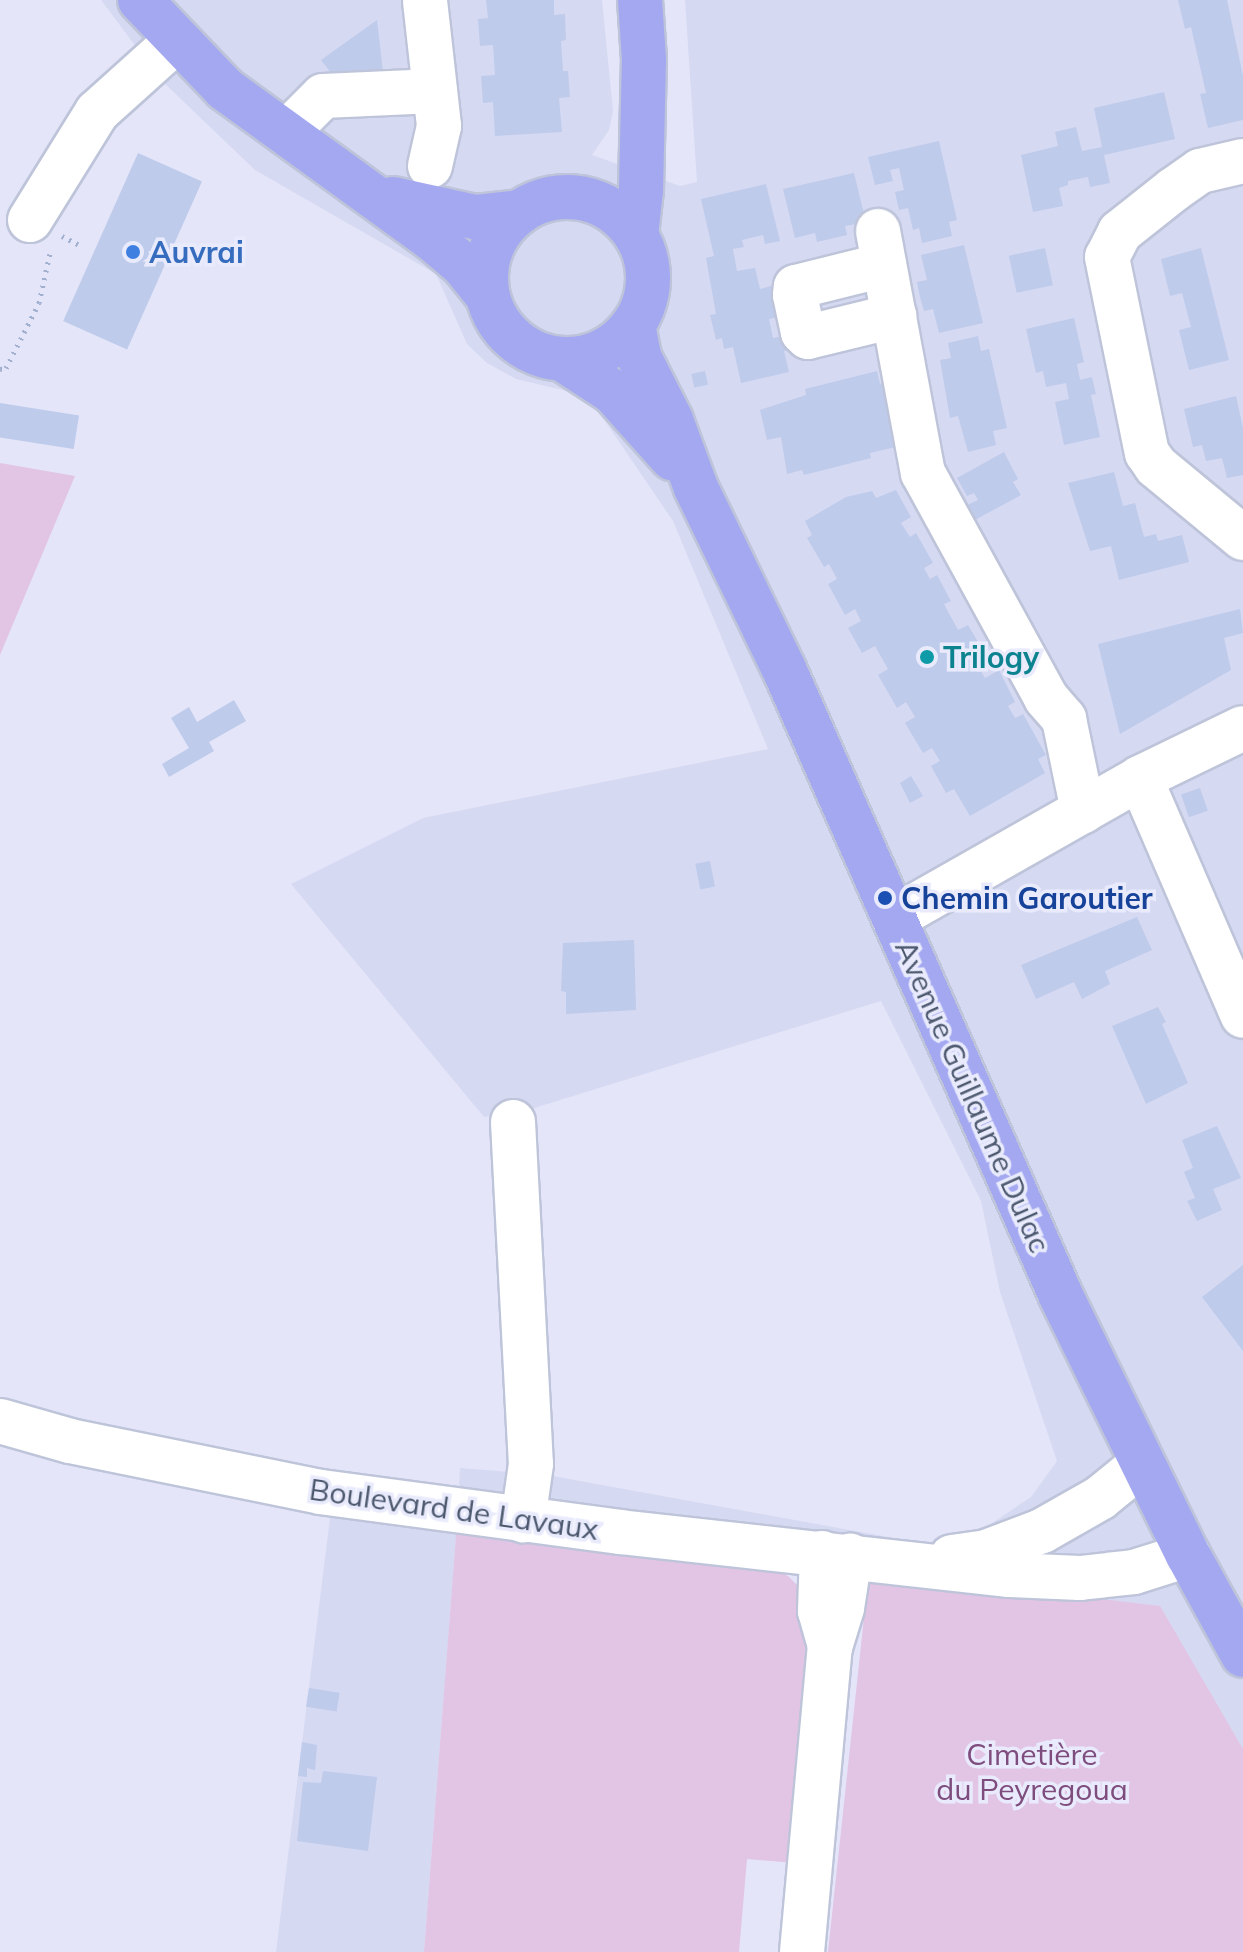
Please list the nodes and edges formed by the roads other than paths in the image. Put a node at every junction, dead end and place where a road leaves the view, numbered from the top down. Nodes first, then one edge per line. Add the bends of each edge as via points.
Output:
1 (140, 0) edge
2 (640, 0) edge
3 (425, 1) edge
4 (177, 40) junction
5 (435, 91) junction
6 (640, 124) junction
7 (286, 133) junction
8 (1243, 161) edge
9 (430, 166) dead end
10 (372, 193) junction
11 (576, 197) junction
12 (520, 212) junction
13 (40, 233) road end
14 (636, 235) junction
15 (487, 295) junction
16 (894, 316) junction
17 (633, 325) junction
18 (564, 360) junction
19 (696, 488) junction
20 (1243, 538) edge
21 (1243, 728) edge
22 (1140, 778) junction
23 (1083, 811) junction
24 (894, 918) junction
25 (1243, 1016) edge
26 (513, 1122) dead end
27 (0, 1421) edge
28 (1143, 1463) junction
29 (523, 1520) junction
30 (1042, 1531) junction
31 (836, 1554) junction
32 (1188, 1555) junction
33 (914, 1562) junction
34 (1046, 1577) junction
35 (1243, 1655) edge
36 (802, 1952) edge

1 - 4 main road
2 - 6 main road
3 - 5 street
4 - 7 main road via 225,89
4 - 13 street via 97,112
5 - 7 street via 323,96
5 - 9 street via 439,126
6 - 11 main road via 603,177
6 - 14 main road
7 - 10 main road
8 - 20 street via 1200,171 1173,190 1120,232 1107,257 1147,453
10 - 12 main road via 475,217
10 - 15 main road via 462,264
11 - 12 main road via 537,202
11 - 14 main road via 600,204
12 - 15 main road via 491,248
14 - 17 main road via 648,281
15 - 18 main road via 497,320 514,341 537,355
16 - 16 street via 808,337 796,287 881,248
16 - 23 street via 923,473 1046,698 1064,719
17 - 18 main road via 603,351
17 - 19 main road via 639,357 671,420
18 - 19 main road via 613,392
19 - 24 main road, Avenue Guillaume Dulac via 784,669
21 - 22 street
22 - 23 street
22 - 25 street
23 - 24 street
24 - 28 main road, Avenue Guillaume Dulac via 1061,1296
26 - 29 street via 531,1464
27 - 29 street, Boulevard de Lavaux via 70,1441 321,1492
28 - 30 street, Boulevard de Lavaux via 1100,1498
28 - 32 main road, Avenue Guillaume Dulac
29 - 31 street, Boulevard de Lavaux
30 - 33 street, Boulevard de Lavaux via 986,1552
30 - 34 street
31 - 33 street, Boulevard de Lavaux
31 - 36 street via 842,1608 830,1647
32 - 34 street, Boulevard de Lavaux via 1134,1572
32 - 35 main road, Avenue Guillaume Dulac
33 - 34 street, Boulevard de Lavaux

